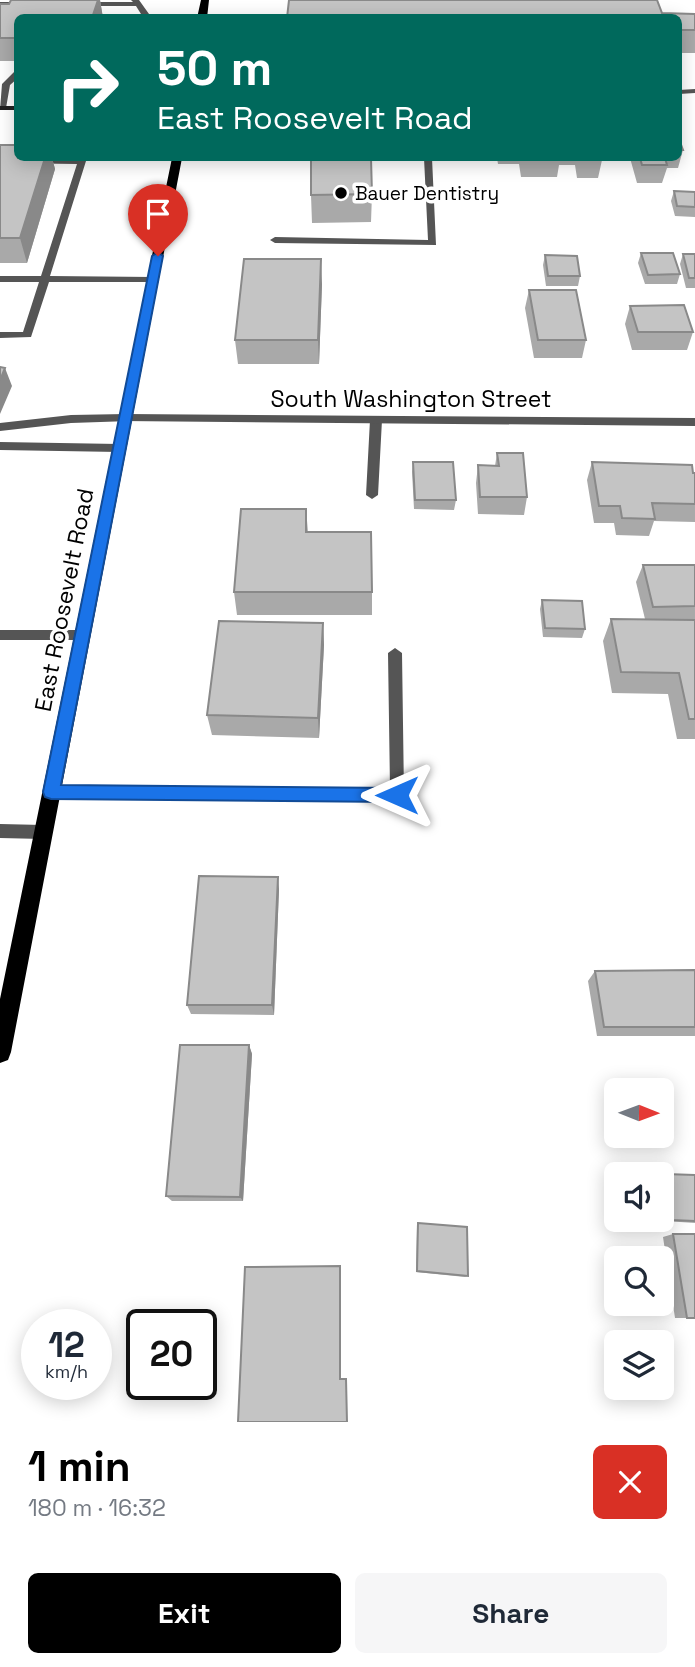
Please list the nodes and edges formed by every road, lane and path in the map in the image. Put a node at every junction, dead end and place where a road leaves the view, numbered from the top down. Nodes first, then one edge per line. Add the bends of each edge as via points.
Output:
1 (0, 2) edge
2 (136, 2) edge
3 (41, 4) edge
4 (69, 4) edge
5 (14, 77) edge
6 (6, 109) edge
7 (82, 161) edge
8 (176, 161) edge
9 (428, 161) edge
10 (275, 240) dead end
11 (0, 279) edge
12 (45, 279) junction
13 (153, 280) junction
14 (0, 335) edge
15 (126, 418) junction
16 (376, 420) junction
17 (695, 422) edge
18 (0, 427) edge
19 (0, 446) edge
20 (119, 448) junction
21 (372, 495) dead end
22 (0, 635) edge
23 (82, 635) junction
24 (395, 653) dead end
25 (51, 792) junction
26 (0, 831) edge
27 (43, 832) junction
28 (0, 1052) edge

1 - 3 street
2 - 4 street
5 - 6 street via 6,84
7 - 12 street
8 - 13 main road, East Roosevelt Road
9 - 10 street via 433,243
11 - 12 street
12 - 13 street
12 - 14 street via 27,335
13 - 15 main road, East Roosevelt Road
15 - 16 street, South Washington Street
15 - 18 street, South Washington Street
15 - 20 main road, East Roosevelt Road
16 - 17 street, South Washington Street
16 - 21 street
19 - 20 street
20 - 23 main road, East Roosevelt Road
22 - 23 street
23 - 25 main road, East Roosevelt Road
24 - 25 street via 397,795
25 - 27 main road, East Roosevelt Road
26 - 27 street
27 - 28 main road, East Roosevelt Road

